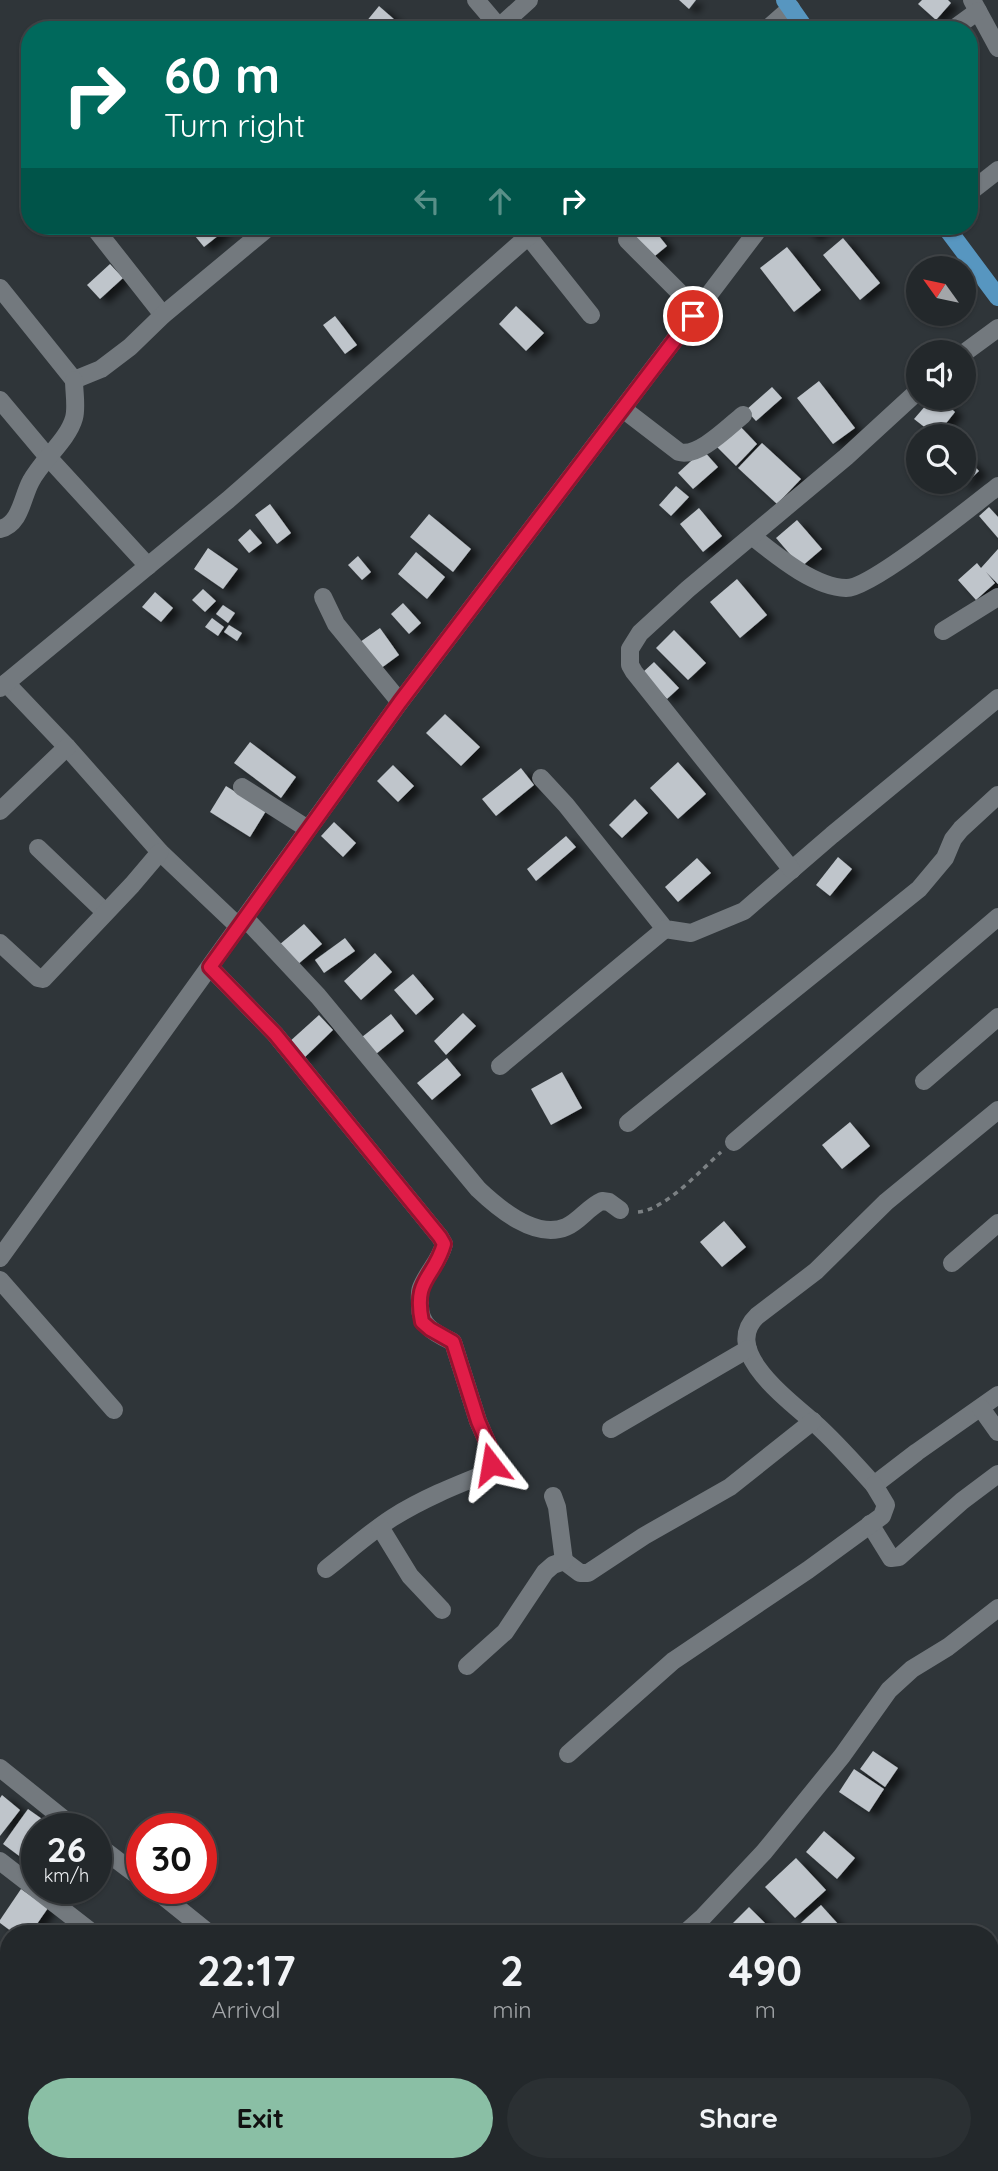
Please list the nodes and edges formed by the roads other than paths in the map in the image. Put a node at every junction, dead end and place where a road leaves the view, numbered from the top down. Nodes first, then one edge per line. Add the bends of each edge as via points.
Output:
1 (476, 0) edge
2 (530, 0) edge
3 (788, 4) edge
4 (975, 5) edge
5 (492, 21) edge
6 (505, 21) edge
7 (774, 21) edge
8 (800, 21) edge
9 (960, 21) edge
10 (998, 48) edge
11 (998, 170) edge
12 (978, 186) edge
13 (100, 235) edge
14 (259, 235) edge
15 (529, 235) edge
16 (537, 235) edge
17 (754, 235) edge
18 (953, 235) edge
19 (627, 240) dead end
20 (0, 288) edge
21 (998, 297) edge
22 (698, 310) junction
23 (163, 314) junction
24 (592, 316) dead end
25 (998, 328) edge
26 (976, 344) edge
27 (74, 380) junction
28 (0, 400) edge
29 (906, 402) edge
30 (623, 409) junction
31 (743, 415) dead end
32 (47, 456) junction
33 (998, 485) edge
34 (0, 529) edge
35 (753, 537) junction
36 (148, 566) junction
37 (323, 597) dead end
38 (998, 597) edge
39 (943, 631) dead end
40 (3, 685) edge
41 (998, 698) edge
42 (400, 702) junction
43 (67, 747) junction
44 (541, 778) dead end
45 (242, 787) dead end
46 (998, 795) edge
47 (0, 811) edge
48 (308, 829) junction
49 (38, 848) dead end
50 (160, 852) junction
51 (792, 870) junction
52 (106, 912) junction
53 (998, 917) edge
54 (242, 922) junction
55 (665, 929) junction
56 (0, 943) edge
57 (210, 967) junction
58 (998, 1017) edge
59 (500, 1066) dead end
60 (924, 1081) dead end
61 (998, 1110) edge
62 (628, 1123) dead end
63 (734, 1142) road end
64 (620, 1210) road end
65 (998, 1223) edge
66 (0, 1258) edge
67 (952, 1263) dead end
68 (0, 1280) edge
69 (748, 1349) junction
70 (998, 1395) edge
71 (981, 1408) junction
72 (114, 1410) dead end
73 (813, 1421) junction
74 (611, 1429) dead end
75 (998, 1432) edge
76 (998, 1474) edge
77 (874, 1485) junction
78 (553, 1496) dead end
79 (870, 1524) junction
80 (380, 1527) junction
81 (564, 1561) junction
82 (326, 1569) dead end
83 (998, 1608) edge
84 (442, 1610) dead end
85 (467, 1666) dead end
86 (568, 1754) dead end
87 (0, 1768) edge
88 (56, 1813) edge
89 (112, 1856) edge
90 (0, 1861) edge
91 (126, 1867) edge
92 (173, 1904) edge
93 (82, 1925) edge
94 (199, 1925) edge
95 (694, 1925) edge

1 - 5 street
2 - 6 street
3 - 7 street
3 - 8 main road
4 - 9 street
4 - 10 street
11 - 12 street
13 - 23 street
14 - 23 street
15 - 36 street
16 - 24 street
17 - 22 street
18 - 21 main road
19 - 22 street
20 - 27 street
22 - 30 street
23 - 27 street via 101,369
25 - 26 street
27 - 32 street via 73,420
28 - 32 street
29 - 35 street
30 - 31 street via 686,454 696,452
30 - 42 street
32 - 34 street via 17,515
32 - 36 street
33 - 35 street via 944,529 850,589 823,583
35 - 51 street via 640,633 629,658 634,672
36 - 40 street
37 - 42 street via 336,624
38 - 39 street
40 - 43 street
41 - 51 street
42 - 48 street
43 - 47 street
43 - 50 street
44 - 55 street
45 - 48 street
46 - 62 street via 961,829 945,858 919,889
48 - 54 street
49 - 52 street
50 - 52 street
50 - 54 street
51 - 55 street via 736,915 691,933
52 - 56 street via 43,979
53 - 63 street
54 - 57 street
54 - 64 street via 318,996 478,1189 501,1210 548,1229 564,1228 602,1201
55 - 59 street
57 - 66 street
57 - 80 street via 275,1034 444,1244 420,1289 422,1322 453,1342 492,1453 491,1464 487,1474 438,1492
58 - 60 street
61 - 69 street via 886,1202 816,1271 757,1316 747,1329
65 - 67 street
68 - 72 street
69 - 73 street via 763,1378
69 - 74 street
70 - 71 street
71 - 75 street
71 - 77 street
73 - 77 street
73 - 81 street via 730,1487 587,1573
76 - 79 street via 899,1557 891,1558
77 - 79 street via 886,1509
78 - 81 street
79 - 86 street via 673,1661
80 - 82 street
80 - 84 street via 410,1576
81 - 85 street via 545,1572 505,1633
83 - 95 street via 889,1690 764,1853
87 - 88 street
89 - 91 street
90 - 93 street
92 - 94 street

